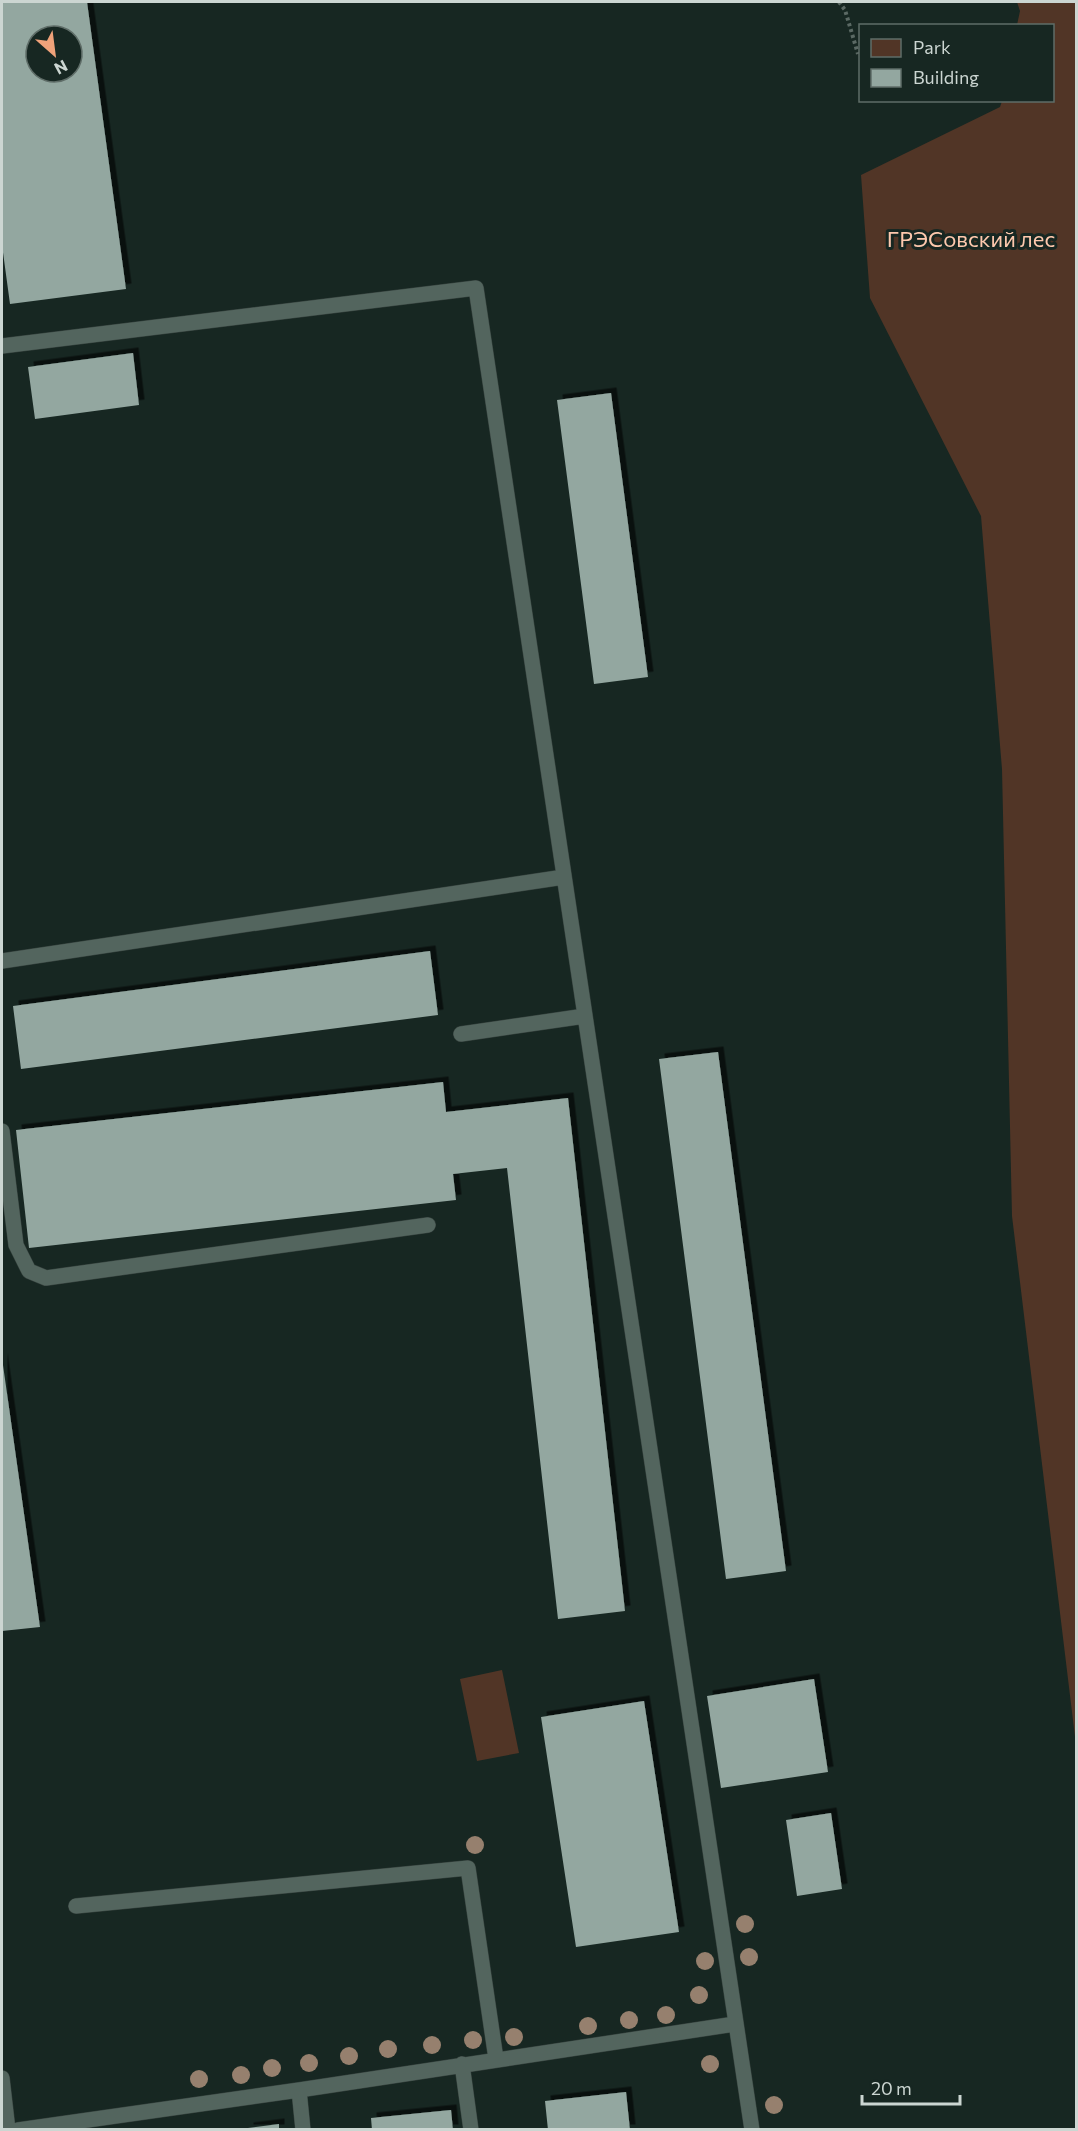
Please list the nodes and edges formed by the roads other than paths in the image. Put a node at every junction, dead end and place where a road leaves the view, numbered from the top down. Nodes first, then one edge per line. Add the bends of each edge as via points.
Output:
1 (2, 346) edge
2 (564, 876) junction
3 (2, 961) edge
4 (585, 1016) junction
5 (461, 1034) dead end
6 (2, 1131) edge
7 (428, 1225) dead end
8 (76, 1906) dead end
9 (735, 2024) junction
10 (495, 2059) junction
11 (462, 2064) junction
12 (2, 2078) edge
13 (299, 2090) junction
14 (8, 2130) edge
15 (18, 2130) edge
16 (303, 2130) edge
17 (471, 2130) edge
18 (752, 2130) edge

1 - 2 lane via 476,288
2 - 3 lane
2 - 4 lane
4 - 5 lane
4 - 9 lane
6 - 7 lane via 16,1245 29,1271 46,1278
8 - 10 lane via 468,1868
9 - 10 lane
9 - 18 lane
10 - 11 lane
11 - 13 lane
11 - 17 lane
12 - 14 lane
13 - 15 lane
13 - 16 lane

